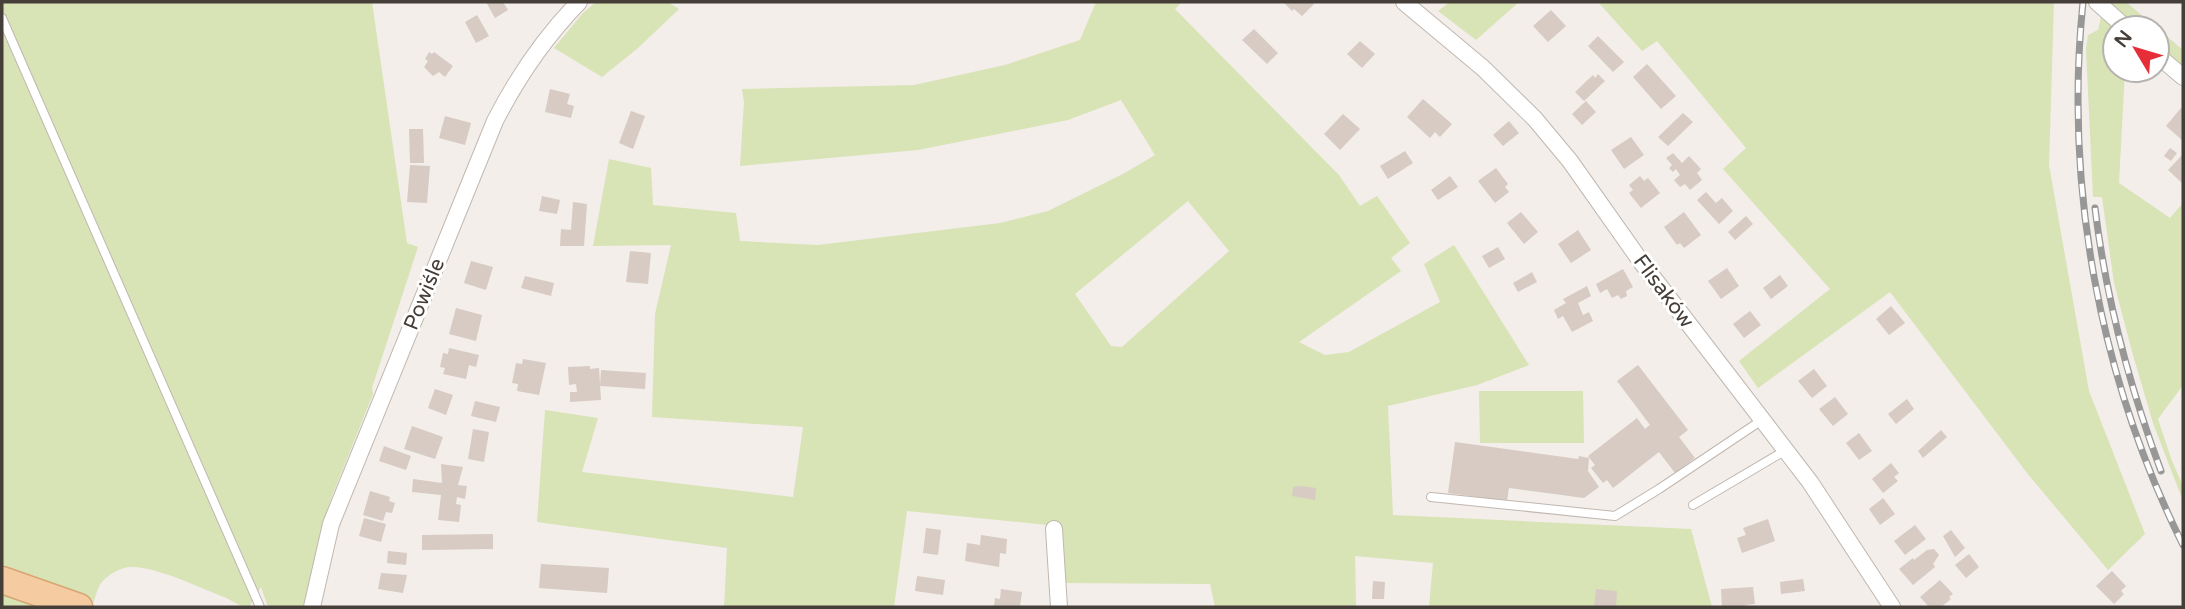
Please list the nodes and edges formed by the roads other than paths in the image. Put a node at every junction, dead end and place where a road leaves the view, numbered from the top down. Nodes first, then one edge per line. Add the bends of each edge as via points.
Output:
1 (579, 2) edge
2 (1404, 2) edge
3 (2097, 2) edge
4 (2110, 14) edge
5 (2, 18) edge
6 (1762, 419) junction
7 (1786, 450) junction
8 (1431, 497) dead end
9 (1693, 505) dead end
10 (1054, 529) dead end
11 (2, 580) edge
12 (79, 607) edge
13 (260, 607) edge
14 (312, 607) edge
15 (1059, 607) edge
16 (1892, 607) edge

1 - 14 street, Powiśle via 535,52 495,121 353,465 331,524
2 - 6 street, Flisaków via 1535,119
3 - 4 street
5 - 13 lane
6 - 7 street, Flisaków
6 - 8 lane via 1615,516
7 - 9 lane
7 - 16 street, Flisaków
10 - 15 street
11 - 12 main road

